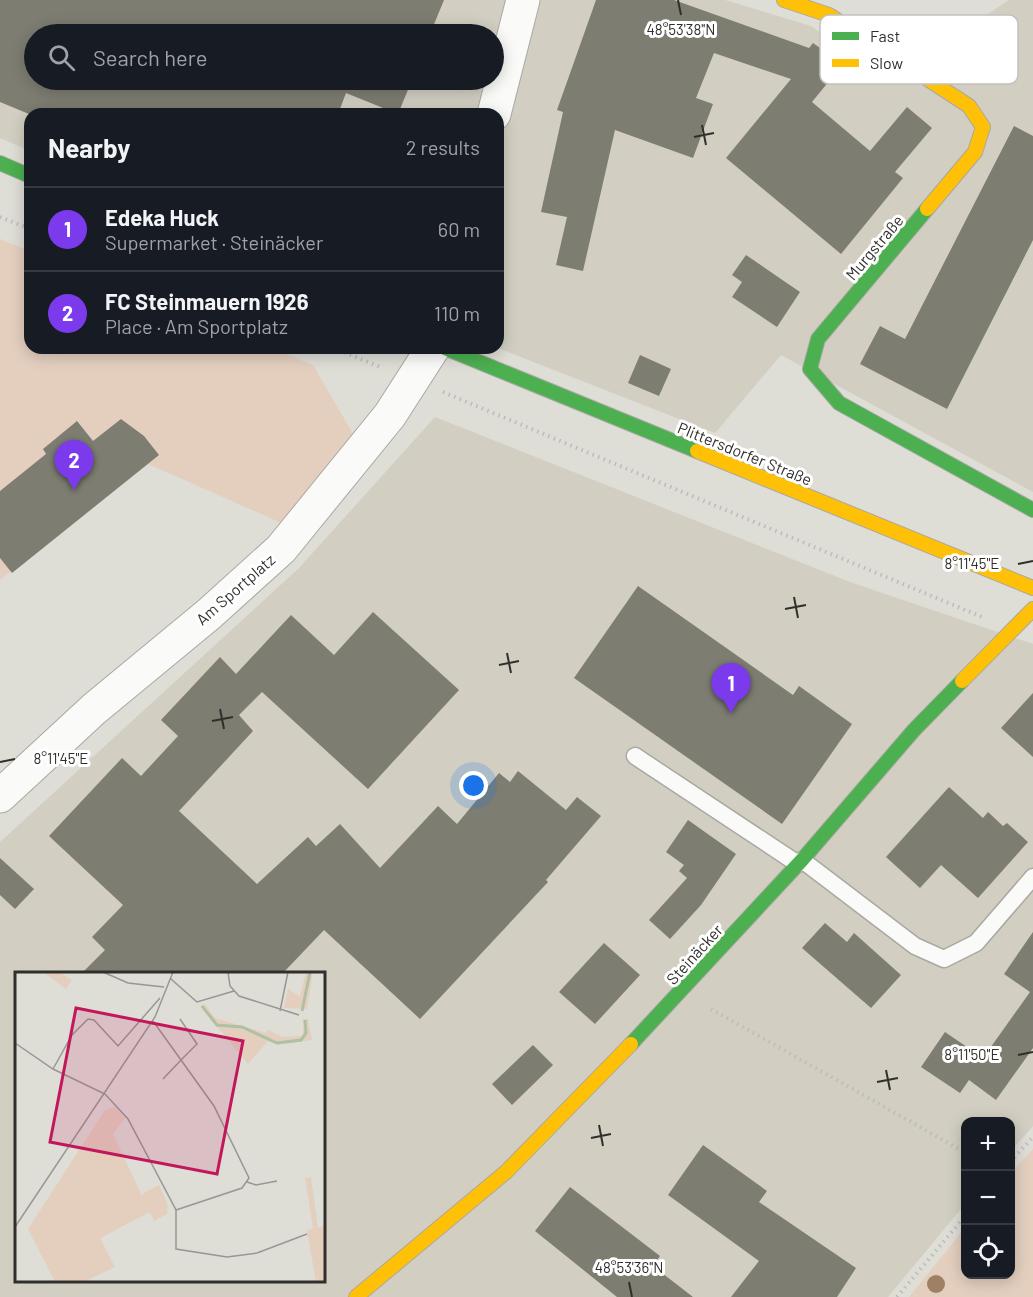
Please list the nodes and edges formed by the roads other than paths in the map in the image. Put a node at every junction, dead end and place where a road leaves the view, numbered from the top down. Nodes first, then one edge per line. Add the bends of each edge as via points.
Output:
1 (523, 0) edge
2 (784, 0) edge
3 (829, 15) edge
4 (504, 75) edge
5 (935, 84) edge
6 (500, 90) edge
7 (496, 108) edge
8 (0, 163) edge
9 (24, 173) edge
10 (430, 354) edge
11 (460, 354) edge
12 (1033, 510) edge
13 (1033, 588) edge
14 (1033, 609) edge
15 (635, 756) dead end
16 (0, 796) edge
17 (800, 862) junction
18 (1033, 877) edge
19 (356, 1297) edge

1 - 4 street
2 - 3 street, Murgstraße
5 - 12 street, Murgstraße via 969,106 983,127 975,152 818,339 810,369 838,403
6 - 7 street
8 - 9 street
10 - 16 street, Am Sportplatz via 390,415 281,549 94,709
11 - 13 street, Plittersdorfer Straße
14 - 17 street, Steinäcker via 914,730
15 - 17 lane
17 - 18 lane via 915,946 944,959 976,943
17 - 19 street, Steinäcker via 681,993 506,1172

